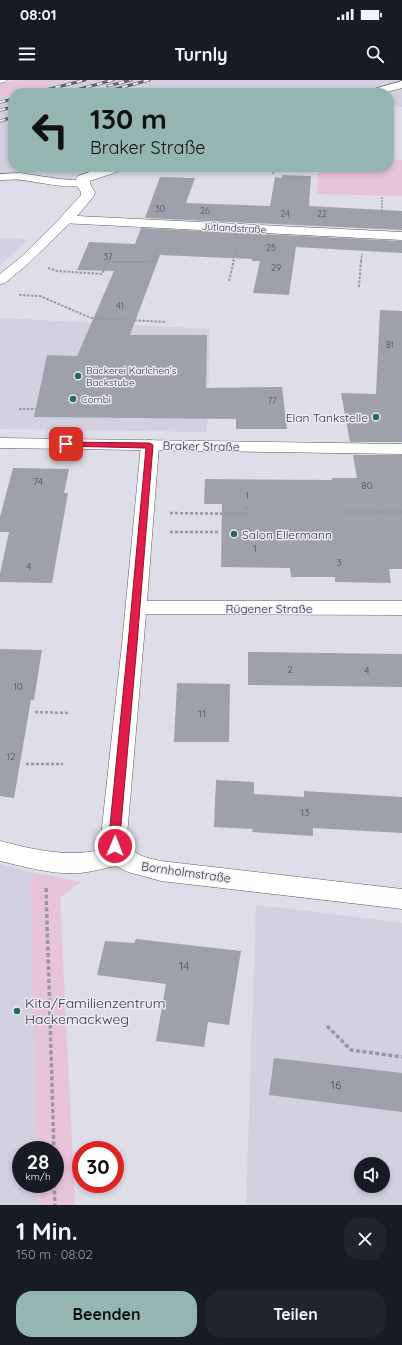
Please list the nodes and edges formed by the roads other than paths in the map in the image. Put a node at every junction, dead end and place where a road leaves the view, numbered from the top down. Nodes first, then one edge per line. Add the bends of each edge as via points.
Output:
1 (402, 84) edge
2 (388, 88) edge
3 (101, 172) edge
4 (0, 177) edge
5 (83, 183) junction
6 (66, 220) junction
7 (402, 236) edge
8 (0, 280) edge
9 (0, 443) edge
10 (150, 445) junction
11 (402, 449) edge
12 (136, 607) junction
13 (402, 608) edge
14 (0, 851) edge
15 (120, 855) junction
16 (402, 899) edge

1 - 2 street
3 - 5 street via 88,176 83,179
4 - 5 lane via 20,176
5 - 6 street via 87,189 87,196
6 - 7 street, Jütlandstraße
6 - 8 lane via 25,260
9 - 10 street, Braker Straße
10 - 11 street, Braker Straße
10 - 12 street
12 - 13 street, Rügener Straße
12 - 15 street via 114,836 115,846
14 - 15 street via 45,862 72,863
15 - 16 street, Bornholmstraße via 136,865 161,871

